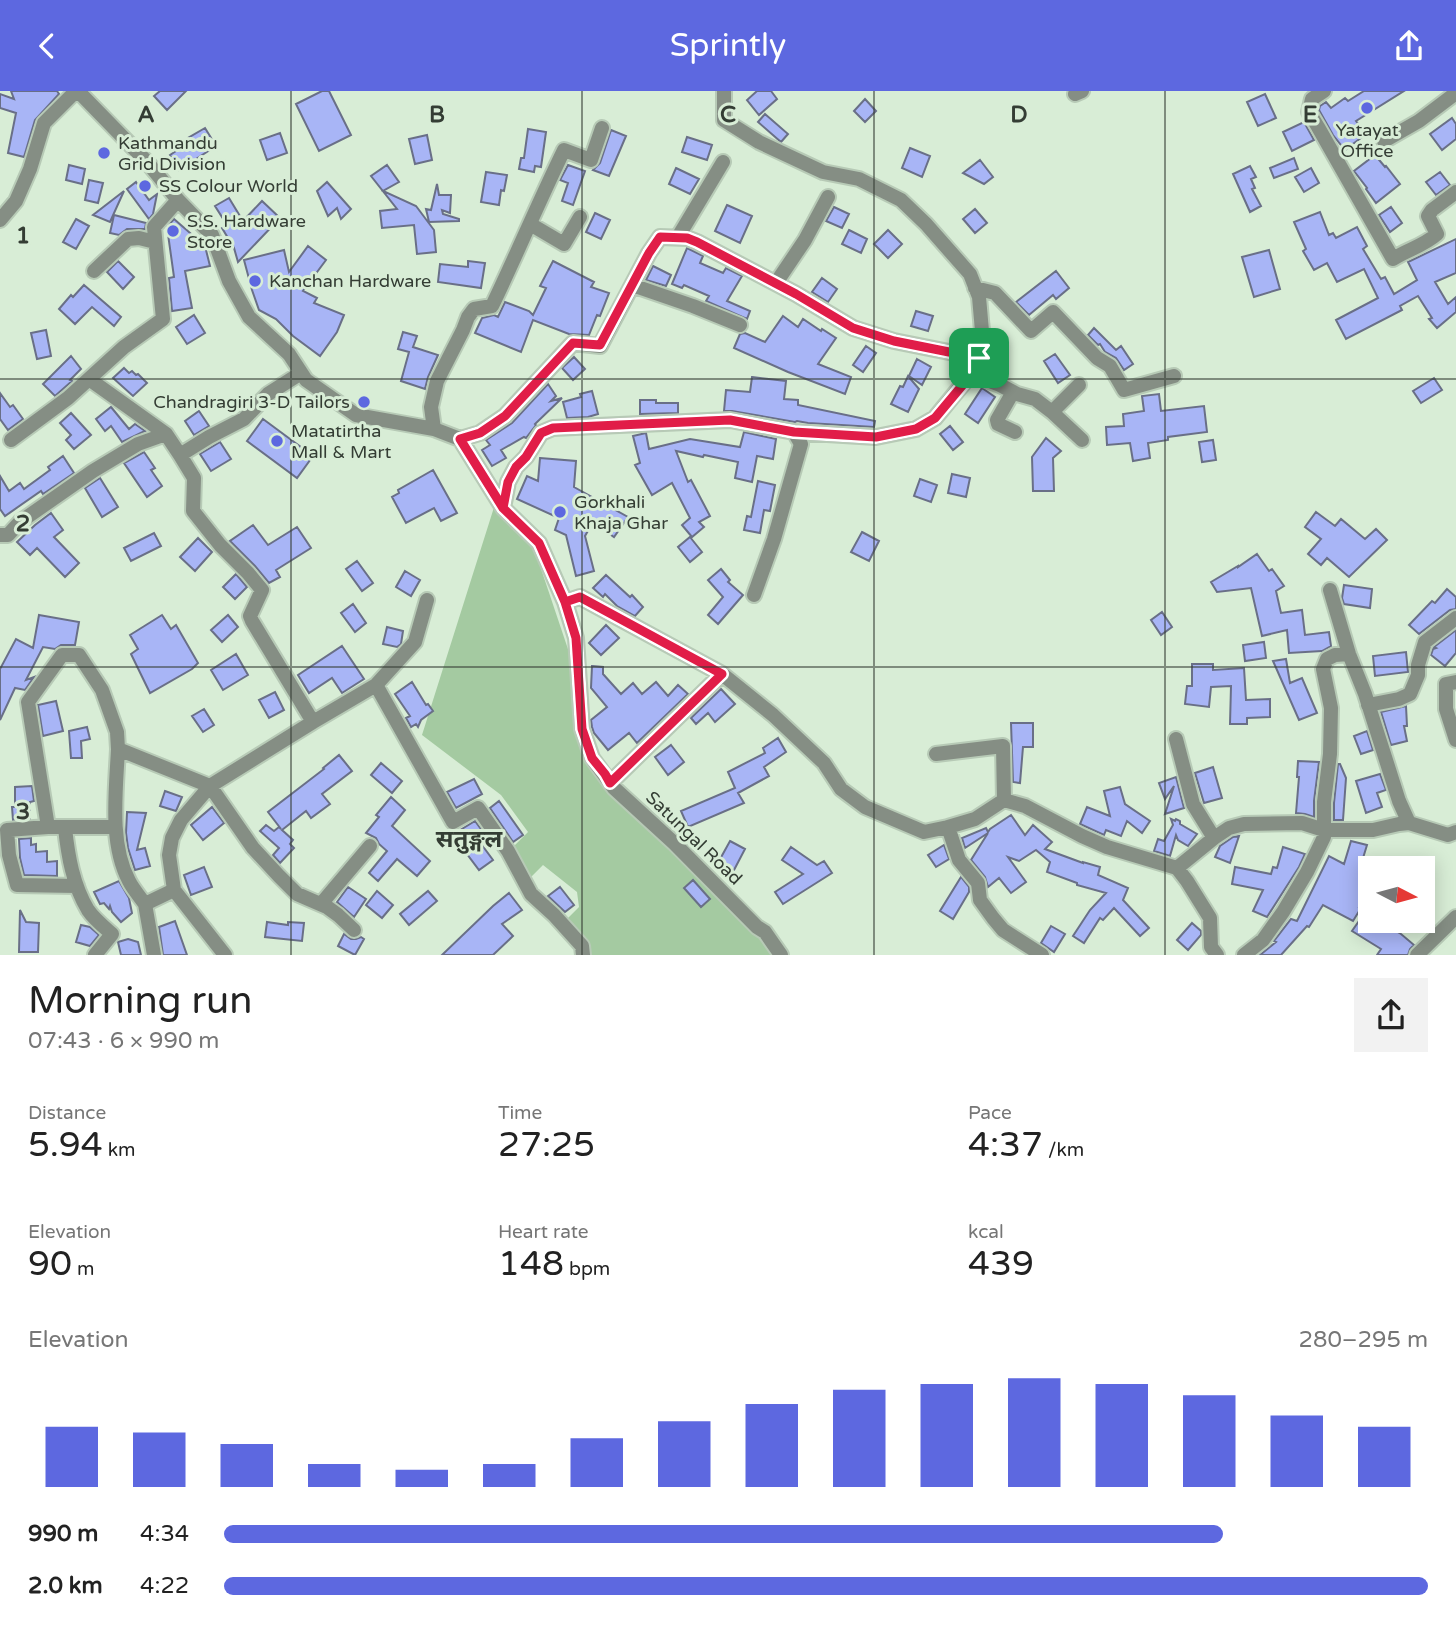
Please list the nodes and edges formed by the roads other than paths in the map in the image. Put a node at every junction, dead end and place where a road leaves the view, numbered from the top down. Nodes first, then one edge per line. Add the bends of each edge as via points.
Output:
1 (77, 91) edge
2 (724, 91) edge
3 (1324, 91) edge
4 (1456, 93) edge
5 (602, 128) dead end
6 (1384, 141) dead end
7 (723, 162) dead end
8 (1456, 192) edge
9 (828, 197) dead end
10 (178, 200) junction
11 (580, 217) dead end
12 (0, 220) edge
13 (530, 224) junction
14 (678, 237) junction
15 (155, 242) junction
16 (94, 271) dead end
17 (776, 283) junction
18 (632, 285) junction
19 (975, 288) junction
20 (740, 325) dead end
21 (979, 358) junction
22 (301, 373) junction
23 (971, 375) junction
24 (1174, 376) dead end
25 (89, 379) junction
26 (1079, 385) dead end
27 (1013, 392) junction
28 (1052, 412) junction
29 (434, 429) junction
30 (794, 432) junction
31 (1015, 432) dead end
32 (166, 434) junction
33 (460, 439) junction
34 (1082, 439) dead end
35 (11, 440) dead end
36 (180, 455) junction
37 (503, 508) junction
38 (0, 535) edge
39 (1330, 590) dead end
40 (754, 595) dead end
41 (427, 600) dead end
42 (565, 602) junction
43 (1456, 618) edge
44 (1349, 654) junction
45 (722, 674) junction
46 (1456, 682) edge
47 (376, 685) junction
48 (1368, 705) junction
49 (1451, 709) edge
50 (313, 722) junction
51 (1176, 739) dead end
52 (1456, 740) edge
53 (118, 750) junction
54 (936, 754) dead end
55 (610, 783) junction
56 (211, 786) junction
57 (1004, 800) junction
58 (1409, 823) junction
59 (48, 827) junction
60 (115, 827) junction
61 (65, 828) junction
62 (948, 828) junction
63 (1324, 830) junction
64 (1453, 836) edge
65 (1214, 838) junction
66 (370, 846) dead end
67 (1177, 868) junction
68 (77, 886) junction
69 (174, 890) junction
70 (145, 904) junction
71 (321, 904) junction
72 (1456, 917) edge
73 (354, 930) dead end
74 (96, 955) edge
75 (154, 955) edge
76 (225, 955) edge
77 (583, 955) edge
78 (781, 955) edge
79 (1042, 955) edge
80 (1217, 955) edge
81 (1244, 955) edge
82 (1417, 955) edge

1 - 10 street
1 - 12 street via 44,123 16,201
2 - 19 street via 724,120 735,128 823,172 859,179 901,199 970,274
3 - 8 street via 1312,99 1309,112 1393,259 1437,234 1428,216
4 - 6 street
5 - 13 street via 591,160 564,150
7 - 14 street
9 - 17 street
10 - 15 street via 154,227
10 - 22 street via 212,235 229,282 249,317 289,354
11 - 13 street via 564,244
13 - 29 street via 492,306 474,309 468,317 437,381 431,407
14 - 17 street via 697,242
14 - 18 street via 660,237
15 - 16 street via 128,239
15 - 25 street via 163,319
17 - 21 street via 853,328
18 - 20 street
18 - 33 street via 600,345 573,343 505,416 480,433
19 - 21 street via 982,331
19 - 24 street via 995,293 1031,331 1053,312 1110,366 1124,390
21 - 23 street
22 - 29 street via 356,415
22 - 36 street via 268,394 244,419
23 - 27 street
23 - 30 street via 935,418 916,429 876,437
25 - 32 street
25 - 35 street
26 - 28 street
27 - 28 street via 1035,399
27 - 31 street via 997,420
28 - 34 street
29 - 33 street
30 - 37 street via 730,420 553,428 541,433 516,467
30 - 40 street via 801,444
32 - 36 street
32 - 38 street via 138,444 93,471 8,535
33 - 37 street, Satungal Road
36 - 50 street via 194,478 193,511 262,590 251,621
37 - 42 street, Satungal Road via 539,543
39 - 44 street
41 - 47 street via 415,642
42 - 45 street via 580,597
42 - 55 street, Satungal Road via 576,638 582,729 592,758
43 - 48 street via 1425,642 1410,694
44 - 48 street
44 - 63 street via 1327,659 1323,669 1331,708
45 - 55 street
45 - 62 street via 781,723 824,763 841,789 865,807 924,832
46 - 49 street via 1446,684
47 - 50 street
47 - 77 street via 453,822 478,808 531,894 582,946
48 - 58 street
49 - 52 street
50 - 56 street
51 - 65 street via 1193,804
53 - 56 street
53 - 59 street via 117,732 102,690 79,655 62,655 28,702
53 - 60 street
54 - 57 street via 1003,746
55 - 78 street, Satungal Road via 765,932
56 - 69 street via 172,838 169,855
56 - 71 street via 253,848 279,876 298,894
57 - 62 street via 975,819
57 - 67 street via 1107,847
58 - 63 street via 1373,830
58 - 64 street
59 - 61 street
59 - 68 street via 7,829 17,885
60 - 61 street
60 - 70 street via 129,881
61 - 68 street
62 - 79 street via 959,860 978,883 980,900 993,918 1003,930
63 - 65 street via 1302,823 1244,824
63 - 81 street via 1296,893 1263,940
65 - 67 street
66 - 71 street
67 - 80 street via 1210,918 1211,947
68 - 74 street via 89,912 112,935
69 - 70 street
69 - 76 street
70 - 75 street
71 - 73 street
72 - 82 street

